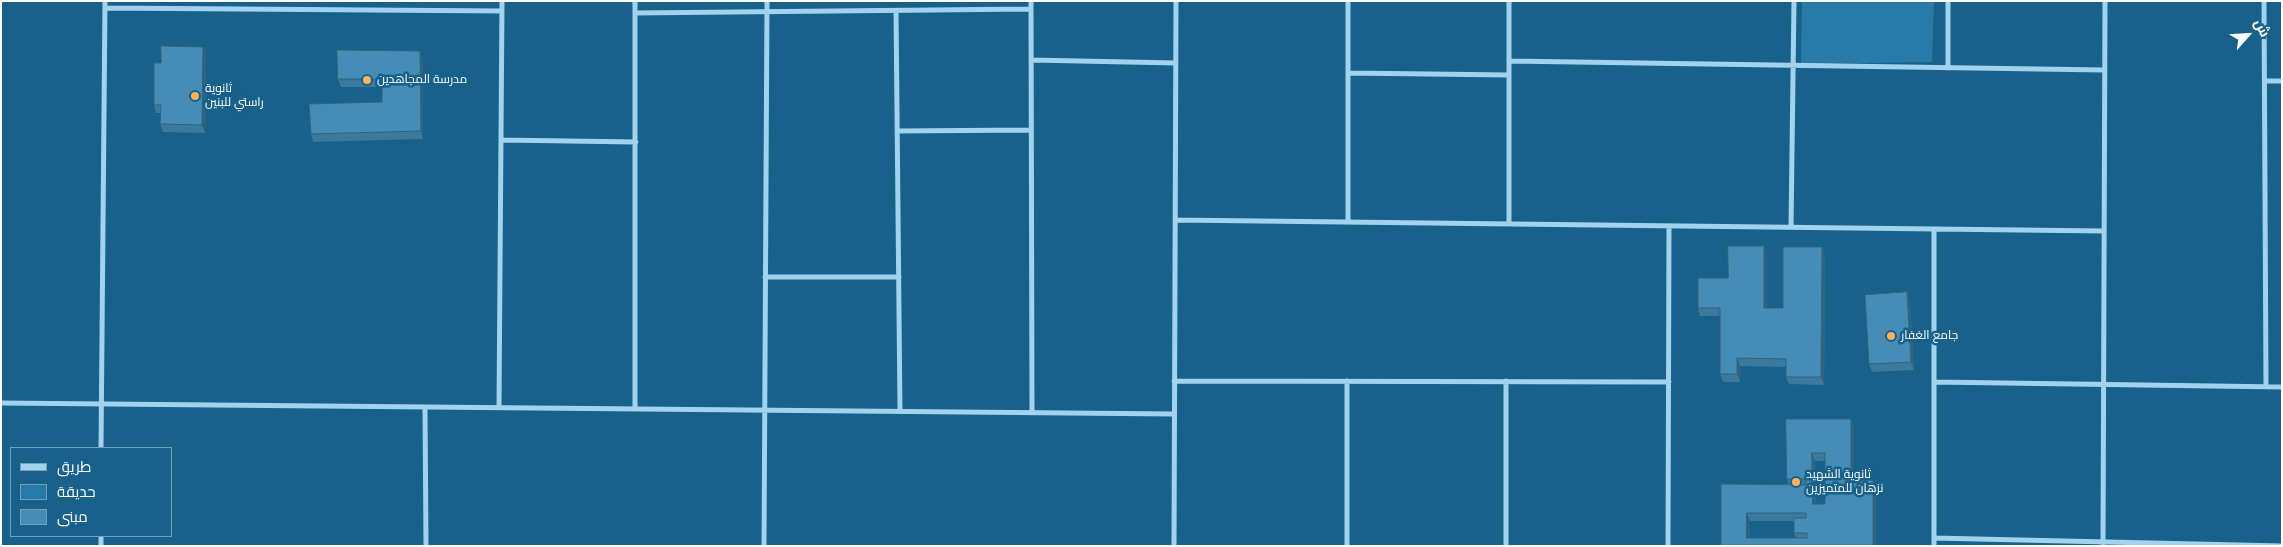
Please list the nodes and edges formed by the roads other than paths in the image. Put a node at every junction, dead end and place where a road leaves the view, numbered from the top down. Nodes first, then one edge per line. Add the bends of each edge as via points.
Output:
1 (105, 1) edge
2 (502, 1) edge
3 (634, 1) edge
4 (767, 1) edge
5 (1031, 1) edge
6 (1176, 1) edge
7 (1348, 1) edge
8 (1508, 1) edge
9 (1794, 1) edge
10 (1948, 1) edge
11 (2105, 1) edge
12 (2264, 1) edge
13 (105, 8) junction
14 (1031, 9) junction
15 (502, 11) junction
16 (896, 11) junction
17 (767, 12) junction
18 (634, 13) junction
19 (1031, 60) junction
20 (1508, 61) junction
21 (1176, 63) junction
22 (1793, 65) junction
23 (1948, 68) junction
24 (2104, 70) junction
25 (1348, 73) junction
26 (1509, 75) junction
27 (2265, 81) junction
28 (2282, 81) edge
29 (1031, 130) junction
30 (897, 131) junction
31 (501, 140) junction
32 (636, 142) junction
33 (1175, 220) junction
34 (1348, 222) junction
35 (1509, 224) junction
36 (1669, 226) junction
37 (1791, 228) junction
38 (1934, 229) junction
39 (2104, 231) junction
40 (765, 277) junction
41 (899, 277) junction
42 (1174, 381) junction
43 (1347, 381) junction
44 (1506, 382) junction
45 (1669, 382) junction
46 (1934, 382) junction
47 (2103, 385) junction
48 (2266, 387) junction
49 (2282, 387) edge
50 (1, 403) edge
51 (102, 404) junction
52 (499, 407) junction
53 (425, 408) junction
54 (635, 409) junction
55 (764, 410) junction
56 (900, 411) junction
57 (1032, 412) junction
58 (1174, 414) junction
59 (101, 447) edge
60 (1934, 538) junction
61 (2102, 544) edge
62 (2264, 545) edge
63 (426, 546) edge
64 (764, 546) edge
65 (1174, 546) edge
66 (1347, 546) edge
67 (1506, 546) edge
68 (1668, 546) edge
69 (1934, 546) edge
70 (2282, 546) edge

1 - 13 street
2 - 15 street
3 - 18 street
4 - 17 street
5 - 14 street
6 - 21 street
7 - 25 street
8 - 20 street
9 - 22 street
10 - 23 street
11 - 24 street
12 - 27 street
13 - 15 street
13 - 51 street
14 - 16 street
14 - 19 street
15 - 31 street
16 - 17 street
16 - 30 street
17 - 18 street
17 - 40 street
18 - 32 street
19 - 21 street
19 - 29 street
20 - 22 street
20 - 26 street
21 - 33 street
22 - 23 street
22 - 37 street
23 - 24 street
24 - 39 street
25 - 26 street
25 - 34 street
26 - 35 street
27 - 28 street
27 - 48 street
29 - 30 street
29 - 57 street
30 - 41 street
31 - 32 street
31 - 52 street
32 - 54 street
33 - 34 street
33 - 42 street
34 - 35 street
35 - 36 street
36 - 37 street
36 - 45 street
37 - 38 street
38 - 39 street
38 - 46 street
39 - 47 street
40 - 41 street
40 - 55 street
41 - 56 street
42 - 43 street
42 - 58 street
43 - 44 street
43 - 66 street
44 - 45 street
44 - 67 street
45 - 68 street
46 - 47 street
46 - 60 street
47 - 48 street
47 - 61 street
48 - 49 street
50 - 51 street
51 - 53 street
51 - 59 street
52 - 53 street
52 - 54 street
53 - 63 street
54 - 55 street
55 - 56 street
55 - 64 street
56 - 57 street
57 - 58 street
58 - 65 street
60 - 61 street
60 - 69 street
61 - 62 street
62 - 70 street

